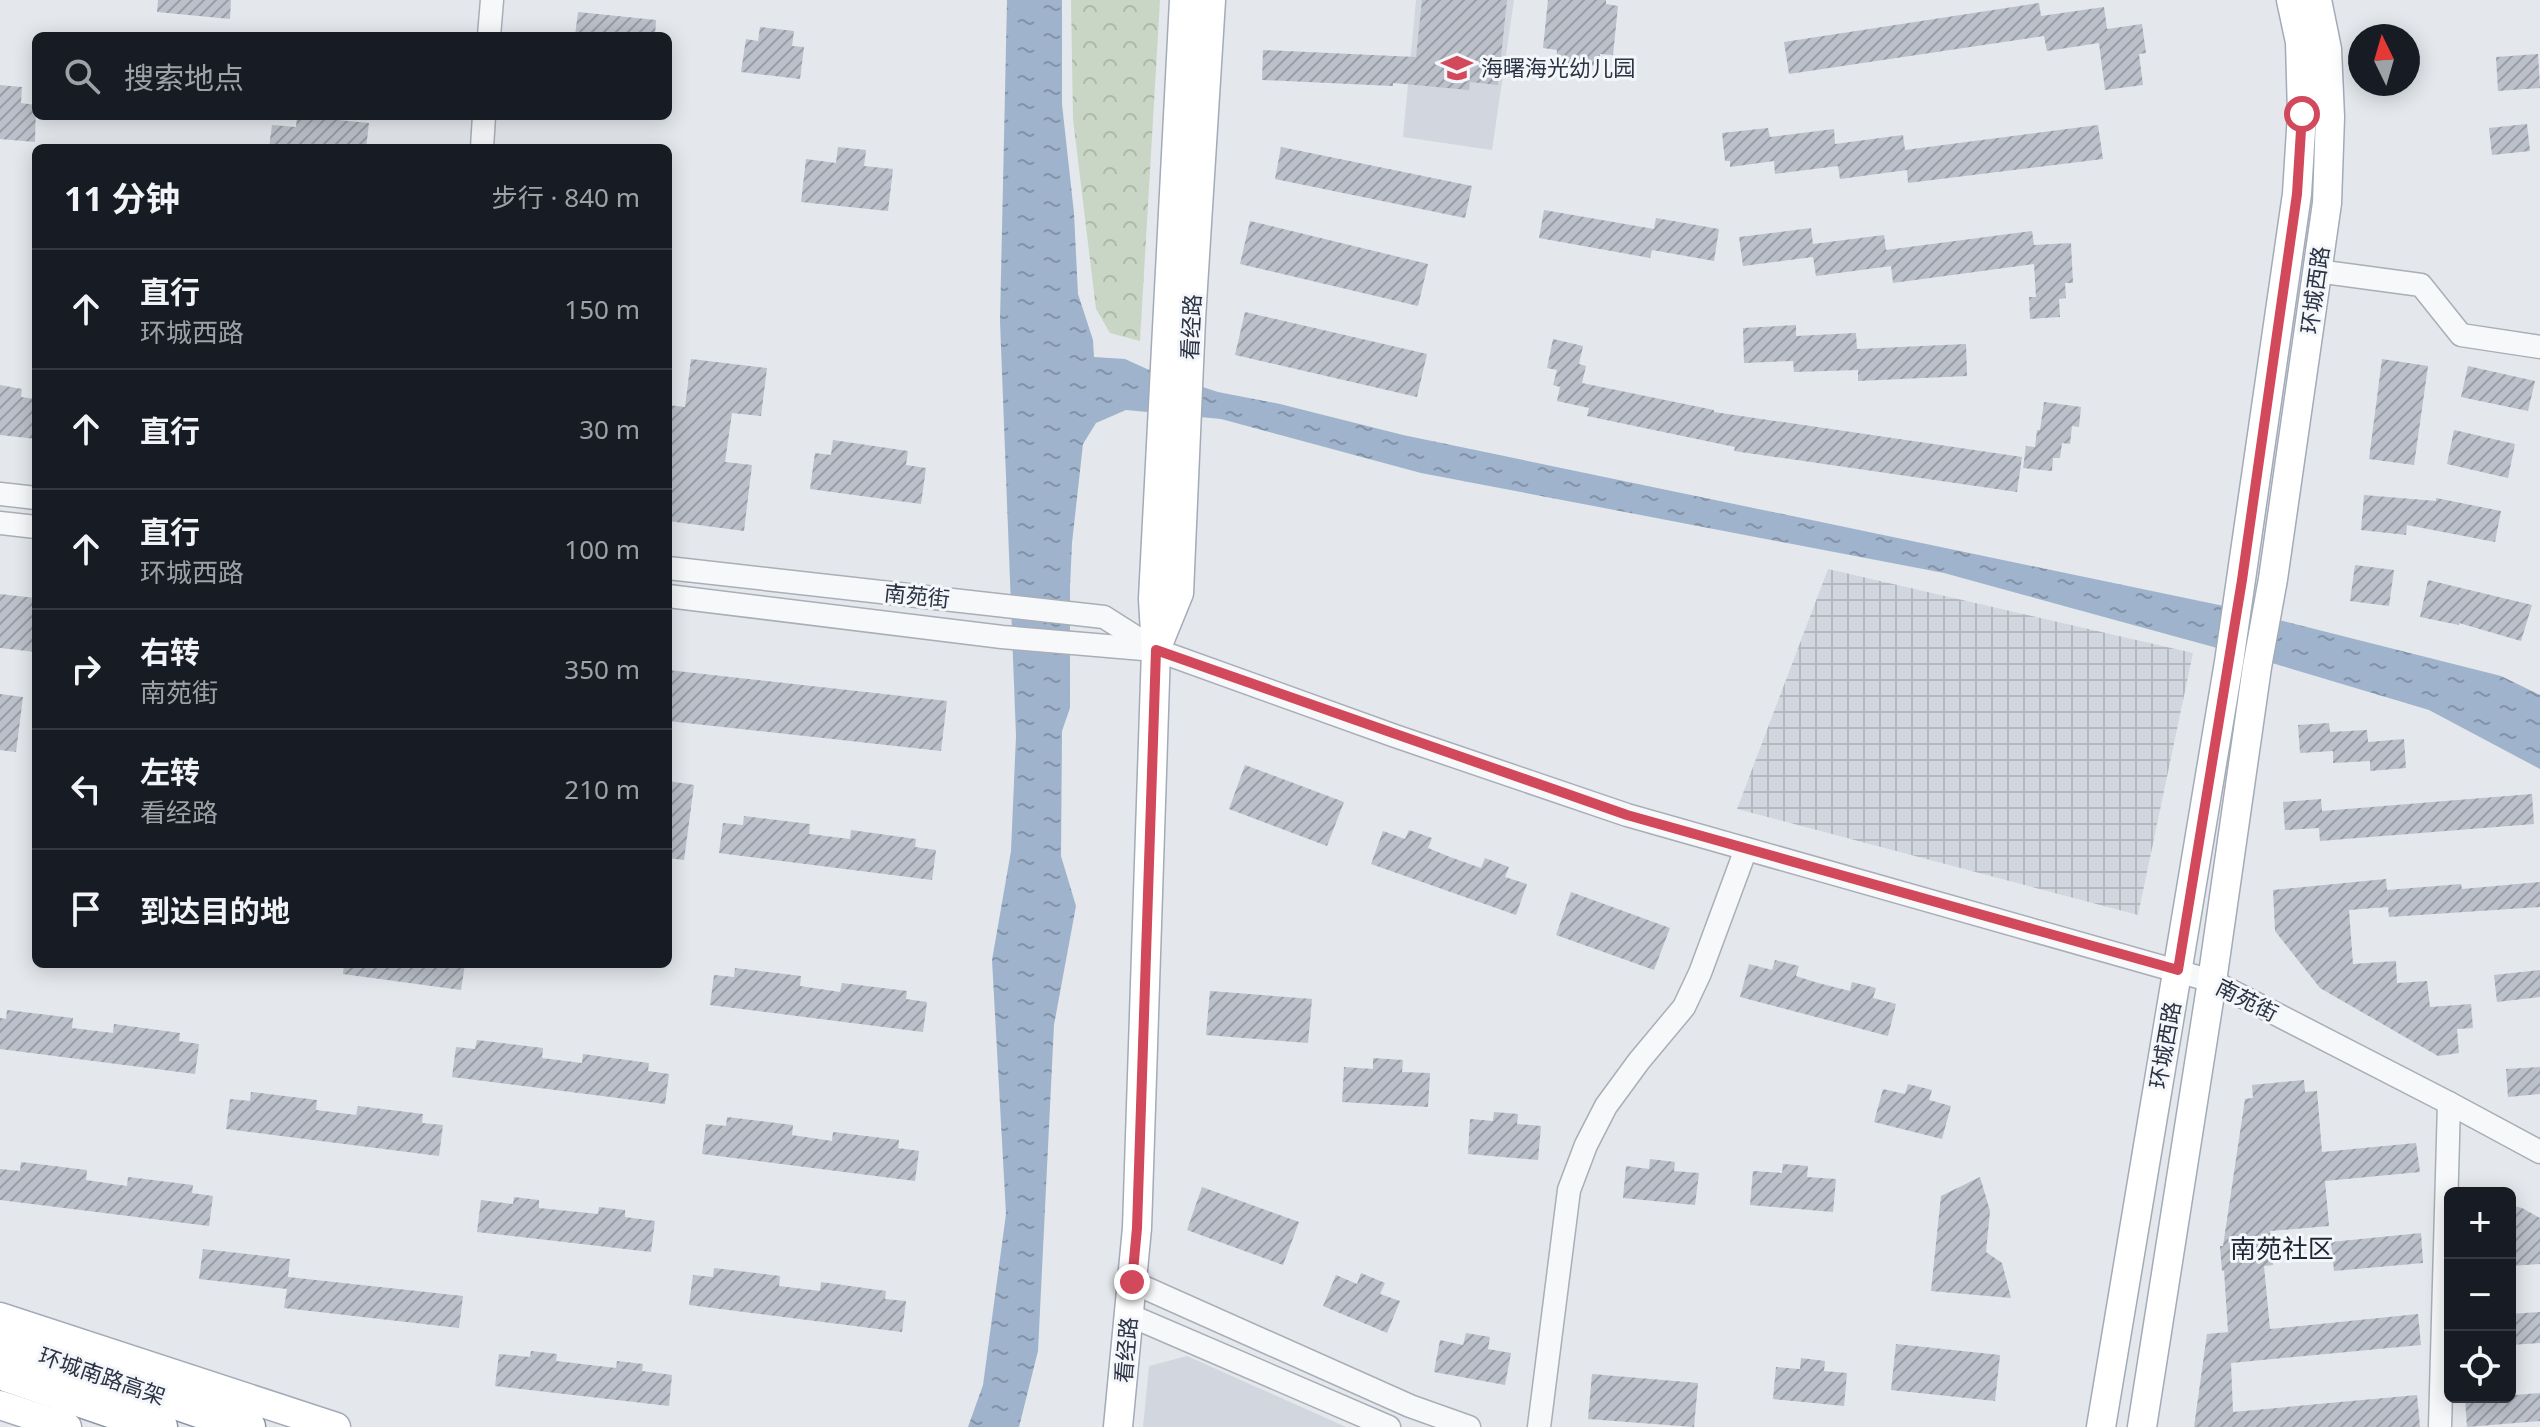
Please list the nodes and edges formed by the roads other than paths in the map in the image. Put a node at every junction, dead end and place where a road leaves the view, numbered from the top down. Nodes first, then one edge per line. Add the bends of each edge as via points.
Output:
1 (492, 0) edge
2 (1184, 0) edge
3 (1211, 0) edge
4 (2291, 0) edge
5 (2317, 0) edge
6 (489, 32) edge
7 (484, 120) edge
8 (482, 144) edge
9 (2317, 271) junction
10 (1178, 347) junction
11 (2540, 347) edge
12 (0, 494) edge
13 (32, 498) edge
14 (0, 523) edge
15 (32, 527) edge
16 (672, 568) edge
17 (672, 596) edge
18 (1156, 650) junction
19 (2243, 665) junction
20 (1746, 849) junction
21 (2178, 970) junction
22 (2212, 981) junction
23 (2449, 1103) junction
24 (2540, 1152) edge
25 (1132, 1282) junction
26 (1129, 1315) junction
27 (0, 1317) edge
28 (0, 1341) edge
29 (0, 1372) edge
30 (0, 1405) edge
31 (67, 1427) edge
32 (160, 1427) edge
33 (248, 1427) edge
34 (336, 1427) edge
35 (1118, 1427) edge
36 (1389, 1427) edge
37 (1469, 1427) edge
38 (1539, 1427) edge
39 (2101, 1427) edge
40 (2142, 1427) edge
41 (2440, 1427) edge

1 - 6 street
2 - 10 main road, 看经路
3 - 10 main road, 看经路
4 - 19 main road, 环城西路 via 2300,42 2297,194 2242,580
5 - 9 main road, 环城西路 via 2327,49 2330,117 2327,203
7 - 8 street
9 - 11 street via 2421,285 2461,335
9 - 19 main road, 环城西路 via 2273,579
10 - 18 main road, 看经路 via 1153,599
12 - 13 street
14 - 15 street
16 - 18 street, 南苑街 via 1104,617
17 - 18 street, 南苑街 via 1002,637
18 - 20 street, 南苑街 via 1627,815
18 - 25 main road, 看经路
19 - 21 main road, 环城西路
19 - 22 main road, 环城西路
20 - 21 street, 南苑街
20 - 38 street via 1684,1007 1606,1106 1569,1190
21 - 22 street, 南苑街
21 - 39 main road, 环城西路
22 - 23 street, 南苑街
22 - 40 main road, 环城西路
23 - 24 street, 南苑街
23 - 41 street
25 - 26 main road, 看经路
25 - 37 street via 1410,1406
26 - 35 main road, 看经路
26 - 36 street
27 - 34 main road
28 - 33 highway, 环城南路高架
29 - 32 highway, 环城南路高架
30 - 31 main road

